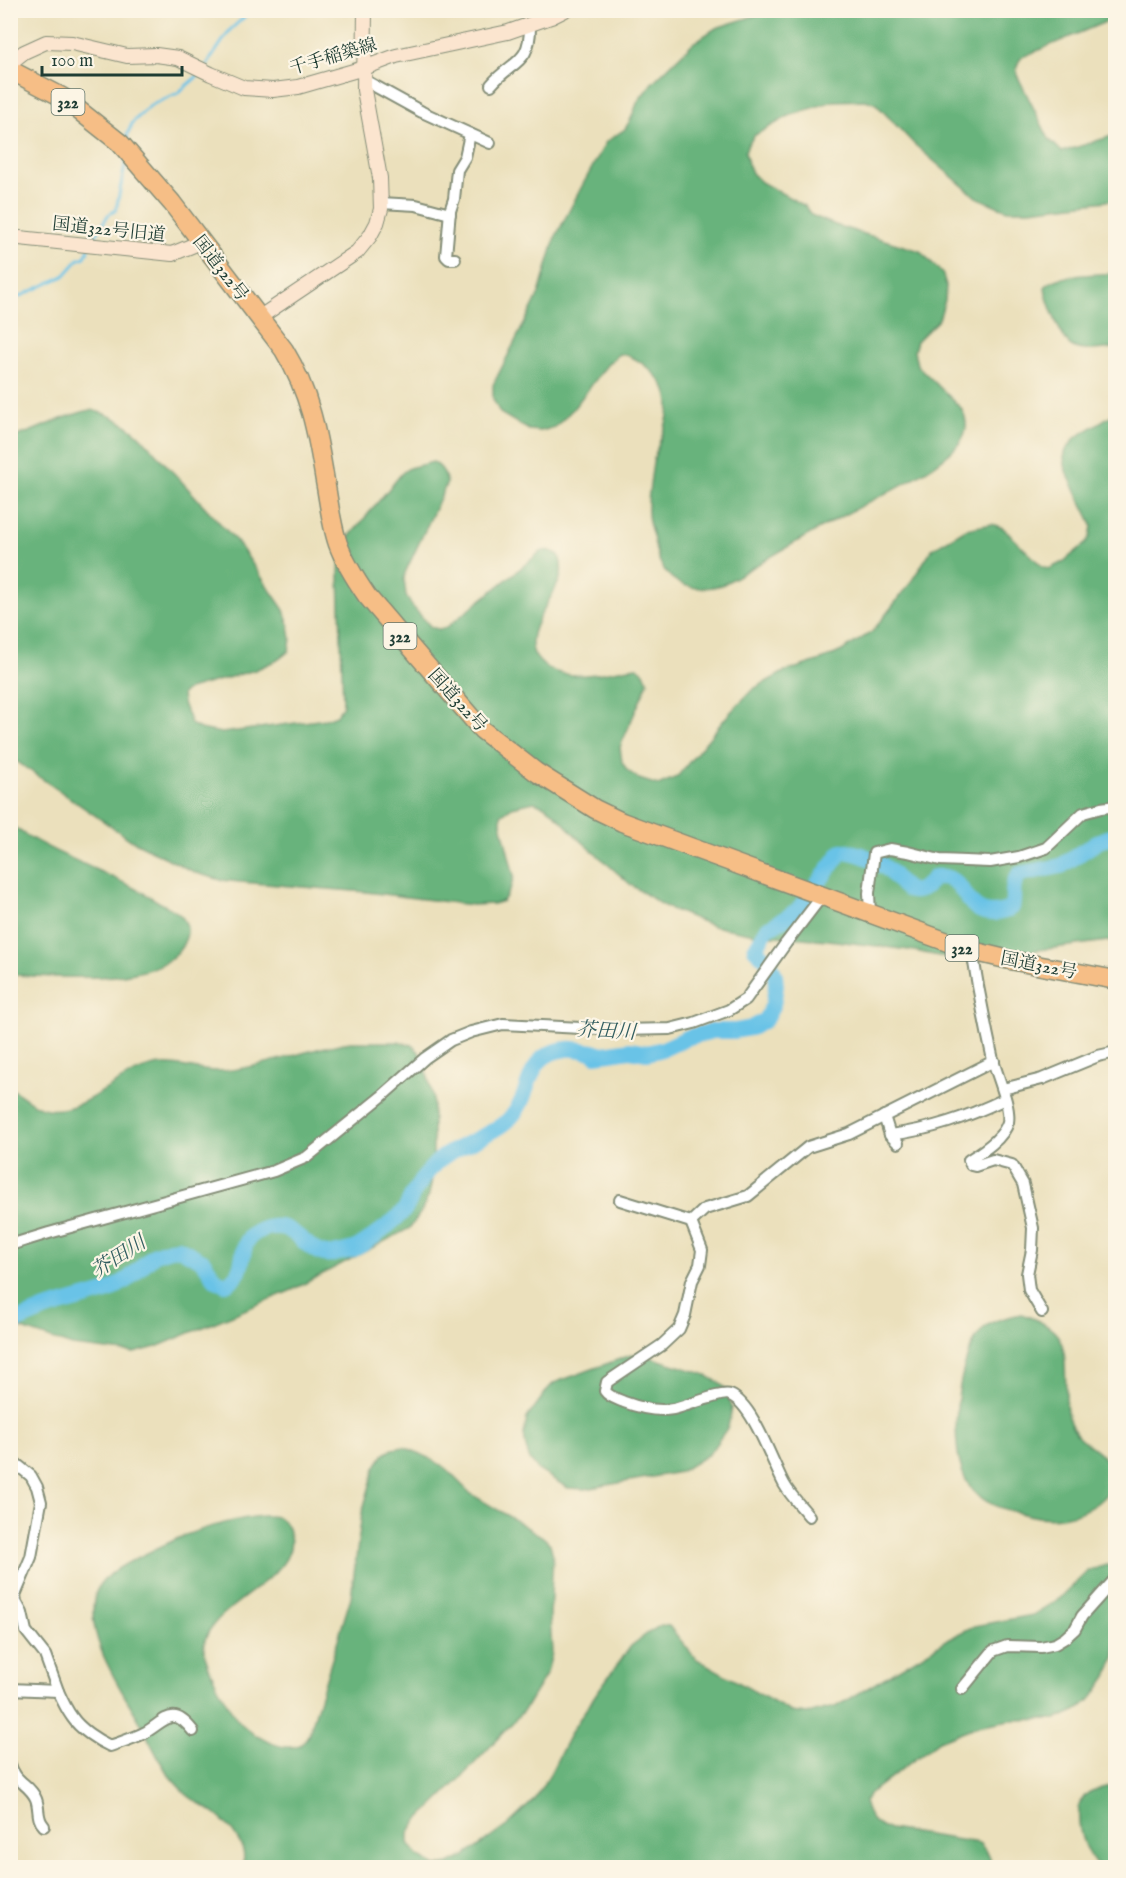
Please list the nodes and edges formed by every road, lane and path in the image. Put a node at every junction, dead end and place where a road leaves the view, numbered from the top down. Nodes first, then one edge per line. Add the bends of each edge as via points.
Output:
1 (365, 10) edge
2 (565, 10) edge
3 (530, 24) junction
4 (10, 63) edge
5 (10, 70) edge
6 (364, 74) junction
7 (491, 85) dead end
8 (470, 134) junction
9 (490, 143) dead end
10 (381, 203) junction
11 (450, 214) junction
12 (10, 237) edge
13 (201, 242) junction
14 (455, 258) dead end
15 (260, 317) junction
16 (1116, 806) edge
17 (819, 895) junction
18 (870, 914) junction
19 (972, 951) junction
20 (1116, 980) edge
21 (1116, 1052) edge
22 (994, 1061) junction
23 (1004, 1094) junction
24 (884, 1116) junction
25 (620, 1200) dead end
26 (691, 1222) junction
27 (10, 1245) edge
28 (1042, 1312) dead end
29 (10, 1460) edge
30 (809, 1516) dead end
31 (1116, 1578) edge
32 (10, 1689) edge
33 (962, 1689) dead end
34 (58, 1691) junction
35 (193, 1731) dead end
36 (10, 1764) edge
37 (15, 1782) edge
38 (44, 1826) dead end

1 - 6 main road
2 - 3 main road, 千手稲築線
3 - 6 main road, 千手稲築線 via 396,56
3 - 7 street via 531,42 520,60
4 - 6 main road, 千手稲築線 via 46,42 72,43 127,56 178,58 244,88 273,90
5 - 13 highway, 国道322号 / 322 via 62,97 120,143
6 - 8 street via 422,112
6 - 10 main road
8 - 9 street
8 - 11 street via 457,170
10 - 11 street via 416,205
10 - 15 main road via 370,236 357,252
11 - 14 street via 446,256
12 - 13 main road, 国道322号旧道 via 171,254
13 - 15 highway, 国道322号 / 322
15 - 17 highway, 国道322号 / 322 via 284,350 307,396 332,522 351,572 367,596 482,730 536,772 595,809
16 - 18 street via 1083,813 1046,848 1019,857 990,862 940,860 890,849 874,853
17 - 18 highway, 国道322号 / 322
17 - 27 street via 746,999 729,1010 670,1029 503,1024 471,1032 425,1058 307,1158 274,1171
18 - 19 highway, 国道322号 / 322
19 - 20 highway, 国道322号 / 322
19 - 22 street
21 - 23 street
22 - 23 street
22 - 24 street
23 - 24 street via 971,1115 894,1139
23 - 28 street via 1008,1122 1005,1128 991,1146 969,1160 975,1166 993,1160 1012,1165 1023,1184 1033,1228 1027,1274 1029,1290
24 - 26 street via 849,1134 808,1147 748,1196 705,1209
25 - 26 street
26 - 30 street via 702,1251 679,1329 607,1382 605,1391 636,1407 653,1410 671,1409 724,1393 731,1395 747,1411 785,1486
29 - 34 street via 31,1476 40,1502 31,1557 15,1595 16,1602 26,1631 45,1655
31 - 33 street via 1065,1638 1041,1647 1007,1646 993,1651
32 - 34 street
34 - 35 street via 72,1718 110,1746 144,1733 166,1717 185,1721
36 - 37 street
37 - 38 street via 36,1799

